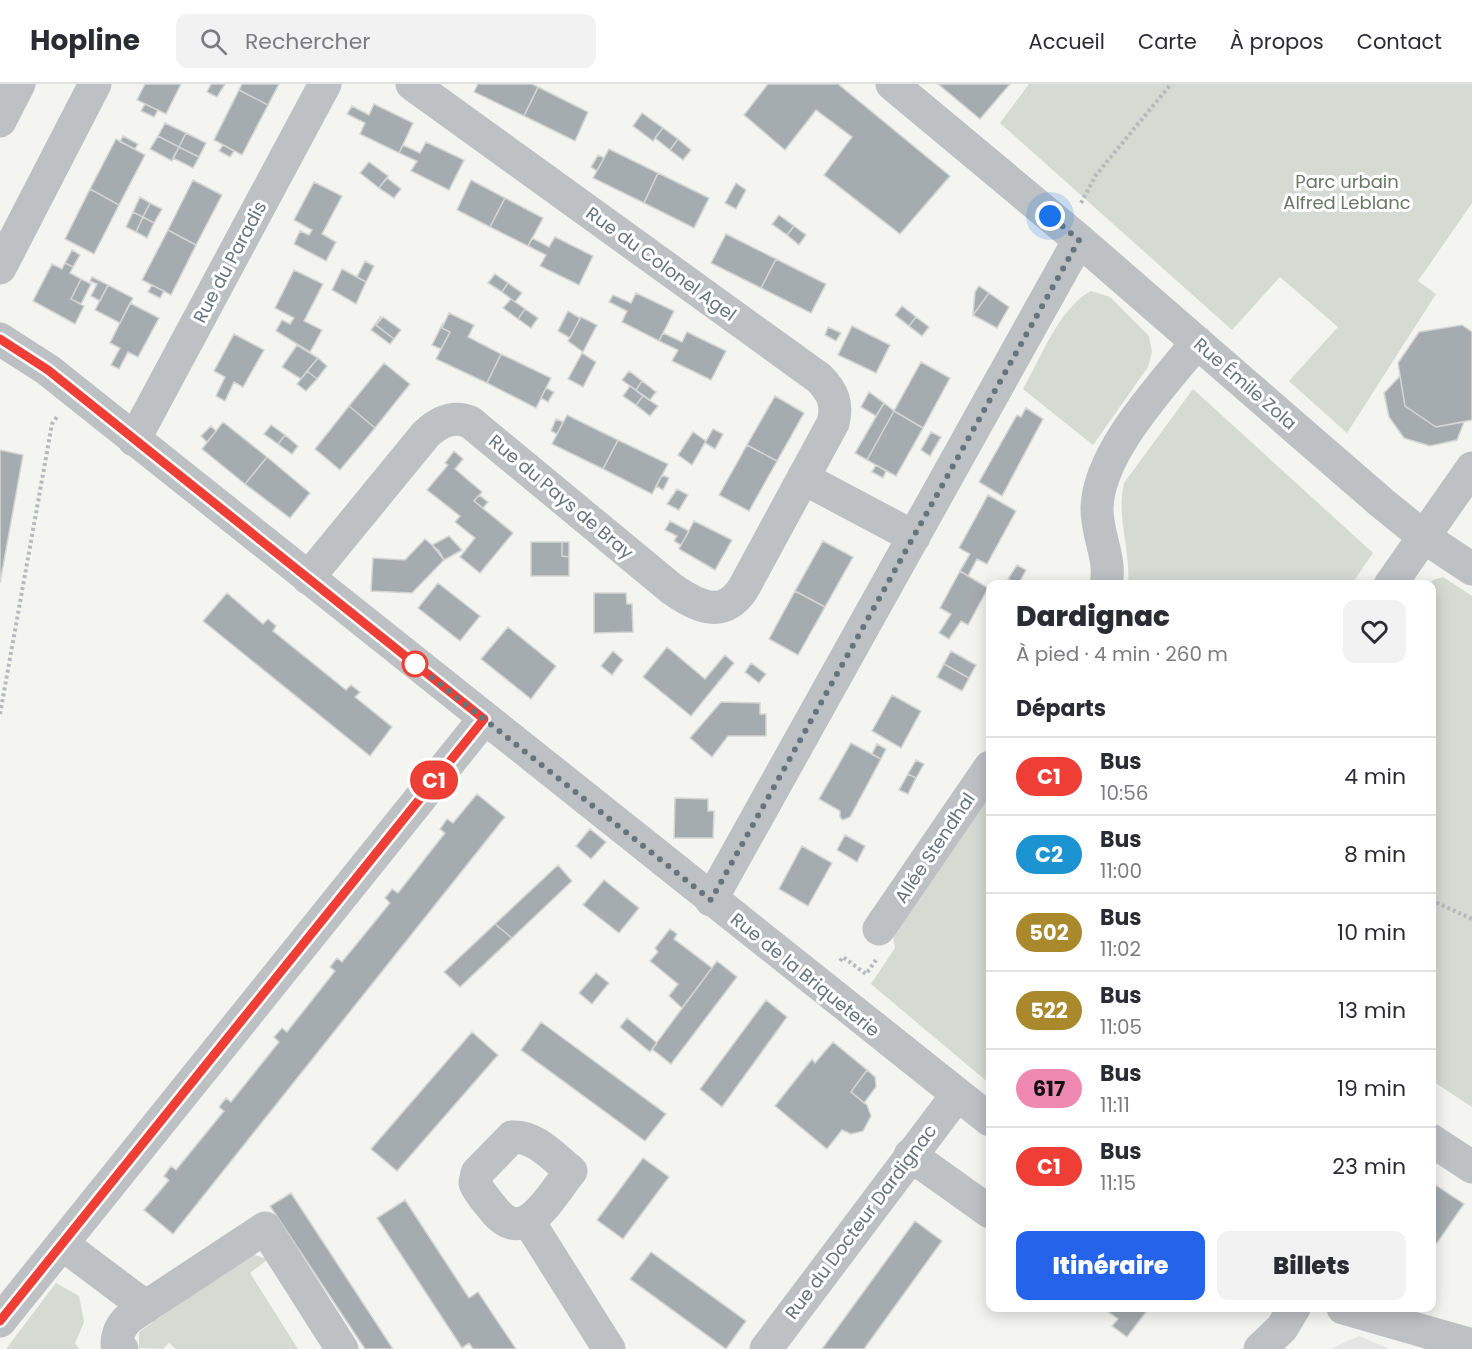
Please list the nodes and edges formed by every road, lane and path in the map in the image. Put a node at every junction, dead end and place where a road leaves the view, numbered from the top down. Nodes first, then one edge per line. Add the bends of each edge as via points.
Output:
1 (19, 84) edge
2 (94, 84) edge
3 (325, 84) edge
4 (412, 84) edge
5 (892, 84) edge
6 (1171, 84) edge
7 (0, 120) edge
8 (1073, 236) junction
9 (0, 268) edge
10 (0, 339) edge
11 (1197, 342) junction
12 (75, 393) junction
13 (134, 440) junction
14 (1472, 468) edge
15 (803, 478) junction
16 (914, 537) junction
17 (1424, 537) junction
18 (1472, 569) edge
19 (308, 578) junction
20 (1106, 580) edge
21 (1394, 580) edge
22 (0, 714) edge
23 (484, 719) junction
24 (986, 773) edge
25 (711, 900) junction
26 (1436, 902) edge
27 (1472, 919) edge
28 (878, 944) joint
29 (837, 965) dead end
30 (957, 1095) junction
31 (986, 1117) edge
32 (1436, 1143) edge
33 (910, 1155) junction
34 (1472, 1167) edge
35 (986, 1209) edge
36 (529, 1222) dead end
37 (62, 1244) junction
38 (146, 1307) junction
39 (1292, 1312) edge
40 (1357, 1312) edge
41 (0, 1321) edge
42 (1472, 1345) edge
43 (122, 1349) edge
44 (342, 1349) edge
45 (609, 1349) edge
46 (766, 1349) edge
47 (1260, 1349) edge

1 - 7 street
2 - 9 street
3 - 13 street, Rue du Paradis
4 - 15 street, Rue du Colonel Agel via 827,386 836,404 836,414
5 - 8 street, Rue Émile Zola
6 - 8 path via 1096,175
8 - 11 street, Rue Émile Zola
8 - 16 street
10 - 12 street, Rue de la Briqueterie
11 - 17 street, Rue Émile Zola
11 - 20 street via 1138,418 1104,477 1097,506
12 - 13 street, Rue de la Briqueterie
12 - 22 path via 52,424
13 - 19 street, Rue de la Briqueterie
14 - 17 street
15 - 16 street
15 - 19 street, Rue du Pays de Bray via 736,598 724,606 707,607 672,589 470,422 447,420 426,434
16 - 25 street
17 - 18 street, Rue Émile Zola
17 - 21 street
19 - 23 street, Rue de la Briqueterie
23 - 25 street, Rue de la Briqueterie
23 - 37 street
24 - 28 street, Allée Stendhal
25 - 30 street, Rue de la Briqueterie
26 - 27 path
28 - 29 path via 866,974 843,957
30 - 31 street, Rue de la Briqueterie
30 - 33 street, Rue du Docteur Dardignac
32 - 34 street
33 - 35 street
33 - 46 street, Rue du Docteur Dardignac
36 - 45 street
37 - 38 street
37 - 41 street
38 - 43 street via 122,1325 117,1338
38 - 44 street via 265,1228
39 - 47 street via 1282,1328
40 - 42 street

